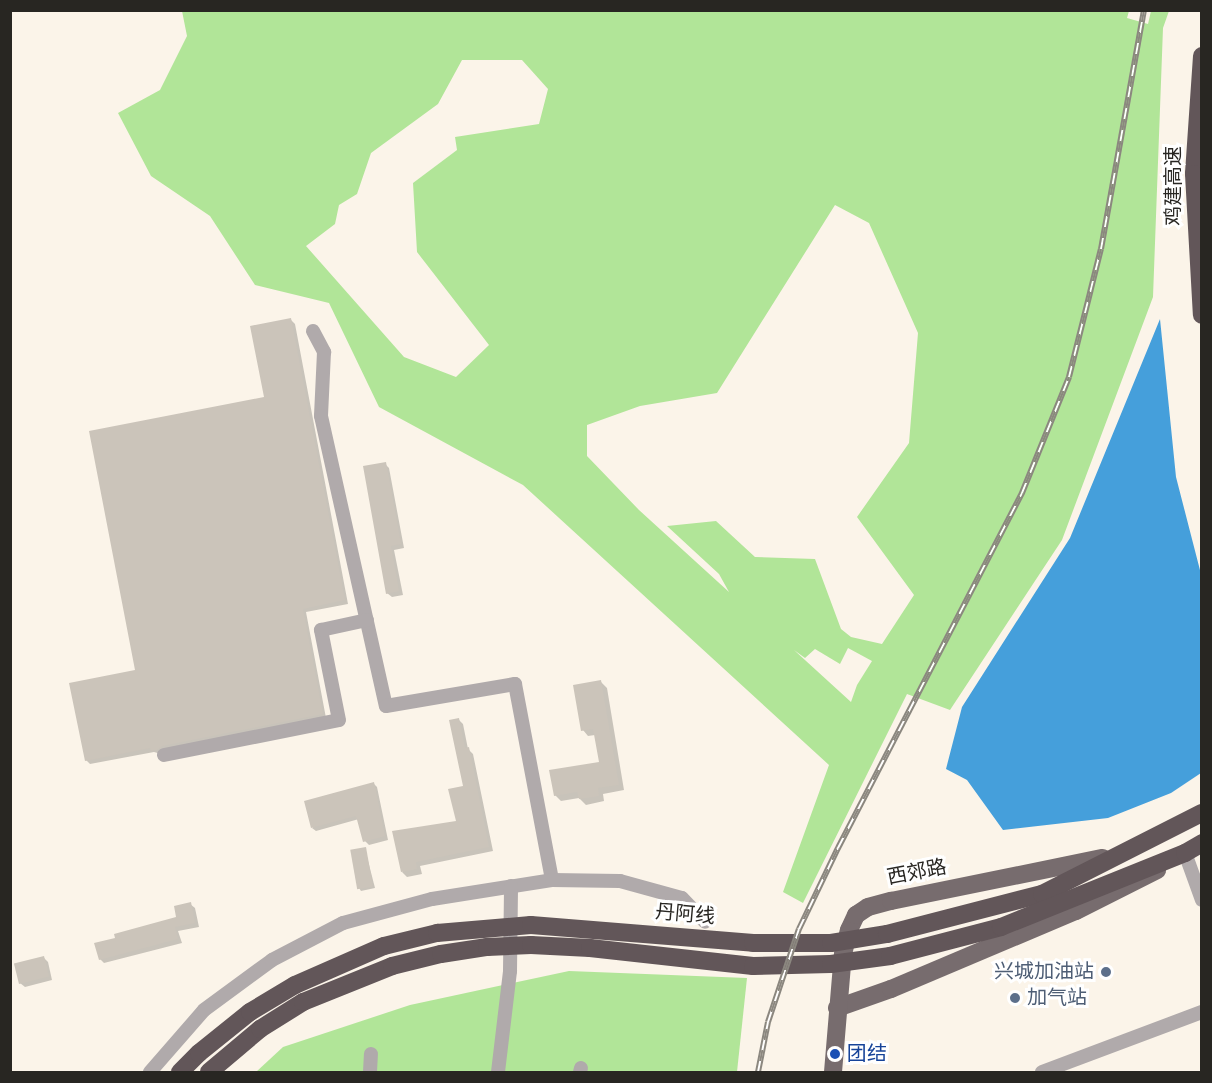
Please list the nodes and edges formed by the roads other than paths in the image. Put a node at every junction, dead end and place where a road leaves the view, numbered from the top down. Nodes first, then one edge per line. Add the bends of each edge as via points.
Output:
1 (1202, 56) edge
2 (1202, 315) edge
3 (313, 331) dead end
4 (367, 620) junction
5 (164, 755) dead end
6 (1202, 812) edge
7 (1202, 843) edge
8 (1144, 844) junction
9 (1193, 851) edge
10 (552, 880) junction
11 (511, 886) junction
12 (1202, 900) edge
13 (705, 922) dead end
14 (837, 1008) junction
15 (1202, 1012) edge
16 (371, 1054) dead end
17 (150, 1072) edge
18 (180, 1072) edge
19 (209, 1072) edge
20 (370, 1072) edge
21 (498, 1072) edge
22 (833, 1072) edge
23 (1042, 1072) edge

1 - 2 highway, 鸡建高速 via 1194,174
3 - 4 street via 324,352 321,416
4 - 5 street via 321,630 339,720
4 - 10 street via 386,706 515,684
6 - 8 highway, 丹阿线
7 - 9 highway
8 - 14 main road, 西郊路 via 1091,862 868,907 856,915 849,930
8 - 18 highway, 丹阿线 via 1042,894 957,918 831,943 753,943 531,925 437,933 384,946 295,985 250,1012
9 - 12 street
9 - 14 main road via 1076,911
9 - 19 highway via 1001,927 890,956 831,964 753,966 531,945 487,947 392,966 303,1002 260,1029
10 - 11 street
10 - 13 street via 620,881 682,897
11 - 17 street via 432,899 343,923 272,960 204,1010
11 - 21 street via 510,971
14 - 22 main road, 西郊路
15 - 23 street
16 - 20 street

